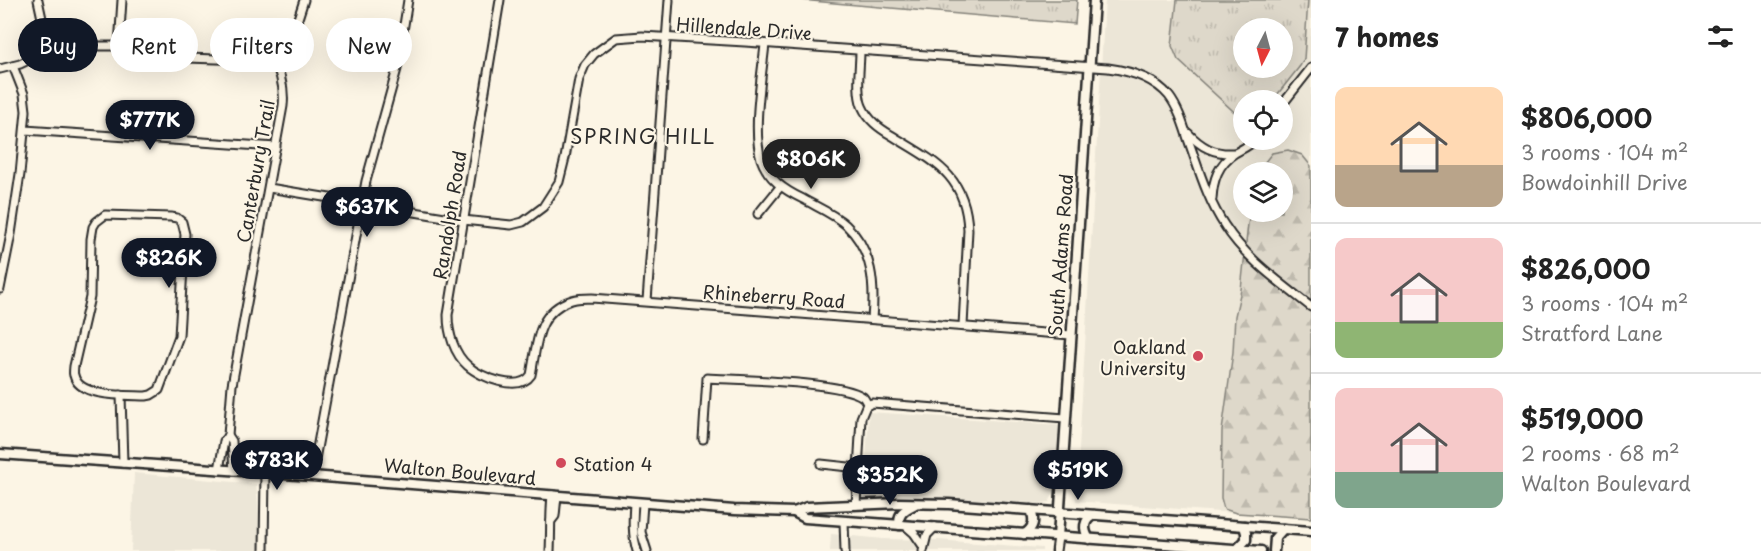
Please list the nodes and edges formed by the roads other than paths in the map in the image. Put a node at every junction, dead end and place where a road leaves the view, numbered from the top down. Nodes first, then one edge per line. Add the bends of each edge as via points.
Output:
1 (38, 0) edge
2 (122, 0) edge
3 (304, 0) edge
4 (408, 0) edge
5 (500, 0) edge
6 (669, 0) edge
7 (1095, 0) edge
8 (42, 18) edge
9 (121, 18) edge
10 (299, 18) edge
11 (666, 38) junction
12 (765, 44) junction
13 (860, 51) junction
14 (18, 64) edge
15 (13, 66) junction
16 (1091, 66) junction
17 (1311, 68) edge
18 (0, 69) edge
19 (279, 72) edge
20 (1293, 91) edge
21 (1184, 126) junction
22 (25, 130) junction
23 (276, 147) junction
24 (1239, 150) edge
25 (1236, 152) junction
26 (780, 186) junction
27 (269, 188) junction
28 (361, 203) junction
29 (1213, 205) junction
30 (758, 214) dead end
31 (463, 220) junction
32 (0, 289) edge
33 (647, 302) junction
34 (1311, 307) edge
35 (872, 319) junction
36 (963, 326) junction
37 (1071, 335) junction
38 (528, 380) joint
39 (122, 394) junction
40 (868, 405) junction
41 (1065, 418) junction
42 (228, 435) junction
43 (703, 439) dead end
44 (0, 454) edge
45 (123, 463) junction
46 (821, 464) dead end
47 (858, 468) junction
48 (219, 470) junction
49 (234, 471) junction
50 (266, 473) junction
51 (312, 476) junction
52 (554, 496) junction
53 (639, 502) junction
54 (917, 503) junction
55 (856, 505) junction
56 (837, 506) junction
57 (1031, 510) junction
58 (794, 512) junction
59 (1059, 512) junction
60 (1095, 515) junction
61 (834, 520) junction
62 (844, 521) junction
63 (903, 525) junction
64 (1244, 526) junction
65 (935, 527) junction
66 (1283, 529) junction
67 (1311, 531) edge
68 (1023, 534) junction
69 (1058, 537) junction
70 (1089, 539) junction
71 (923, 549) edge
72 (1237, 549) junction
73 (264, 551) edge
74 (550, 551) edge
75 (637, 551) edge
76 (647, 551) edge
77 (845, 551) edge
78 (1056, 551) edge
79 (1261, 551) edge
80 (1274, 551) edge

1 - 8 street
2 - 9 street
3 - 10 street
4 - 28 street via 397,70
5 - 31 street, Randolph Road
6 - 11 street
7 - 16 main road, South Adams Road
11 - 12 street, Hillendale Drive
11 - 31 street, Hillendale Drive via 616,38 594,54 579,79 559,182 537,212 511,225
11 - 33 street
12 - 13 street, Hillendale Drive
12 - 26 street via 758,138 765,167
13 - 16 street, Hillendale Drive
13 - 36 street via 859,88 866,114 876,126 934,161 962,197 968,214
14 - 15 street
15 - 18 street
15 - 22 street via 24,94
16 - 21 street, Hillendale Drive via 1129,72 1150,81 1169,96
16 - 37 main road, South Adams Road
17 - 20 street
19 - 23 street, Canterbury Trail via 284,97
21 - 25 street via 1208,149
21 - 29 street
22 - 23 street
22 - 32 street
23 - 27 street, Canterbury Trail
24 - 25 street
25 - 29 street via 1217,173
26 - 30 street
26 - 35 street via 845,224 862,244 871,267
27 - 28 street, Hillendale Drive
27 - 42 street, Canterbury Trail via 232,385
28 - 31 street, Hillendale Drive
28 - 51 street
29 - 34 street via 1246,253
31 - 38 street, Randolph Road via 448,315 455,348 468,366 483,376 521,384
33 - 35 street, Rhineberry Road
33 - 38 street, Rhineberry Road via 592,298 572,300 557,308 539,329
35 - 36 street, Rhineberry Road
36 - 37 street, Rhineberry Road
37 - 41 main road, South Adams Road
39 - 39 street via 93,392 77,383 74,375 90,297 93,227 105,215 177,218 185,228 178,343 159,390 146,396
39 - 45 street
40 - 41 street
40 - 43 street via 861,396 825,386 707,378
40 - 47 street via 861,418
41 - 59 main road, South Adams Road
42 - 48 street, Canterbury Trail
42 - 49 street, Canterbury Trail
44 - 45 main road, Walton Boulevard
45 - 48 main road, Walton Boulevard
46 - 47 street
47 - 55 street
48 - 49 main road, Walton Boulevard
49 - 50 main road, Walton Boulevard
50 - 51 main road, Walton Boulevard
50 - 73 street
51 - 52 main road, Walton Boulevard
52 - 53 main road, Walton Boulevard
52 - 74 street
53 - 58 main road, Walton Boulevard
53 - 75 street via 632,526
53 - 76 street
54 - 55 main road, Walton Boulevard
54 - 57 main road, Walton Boulevard
54 - 63 main road via 901,513
55 - 56 main road, Walton Boulevard
56 - 58 main road, Walton Boulevard via 807,507
56 - 61 main road via 832,514
57 - 59 main road, Walton Boulevard
57 - 68 main road via 1033,524
58 - 61 main road via 805,518
59 - 60 main road, Walton Boulevard
59 - 69 main road, South Adams Road
60 - 64 main road, Walton Boulevard
60 - 70 main road via 1085,525
61 - 62 main road
62 - 63 main road
62 - 77 street
63 - 65 main road
63 - 71 street via 915,533
64 - 66 main road, Walton Boulevard
64 - 72 main road via 1246,540
65 - 68 main road
65 - 71 street via 927,535
66 - 67 main road, Walton Boulevard
66 - 80 main road via 1275,538
68 - 69 main road
69 - 70 main road
69 - 78 street
70 - 72 main road
72 - 79 main road

